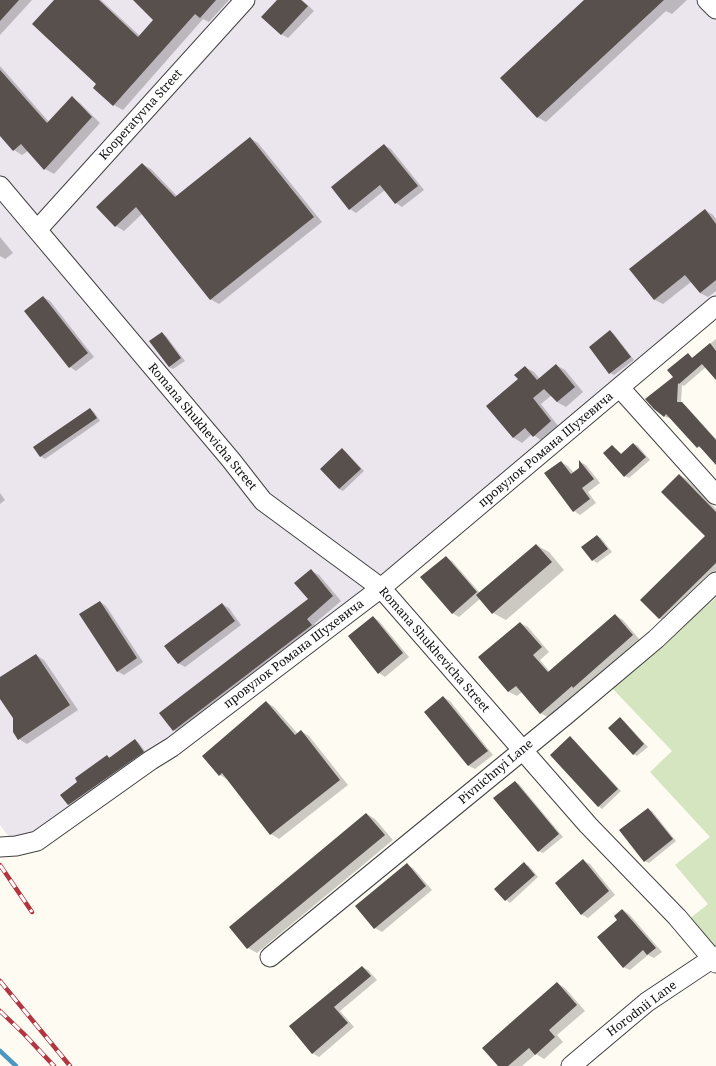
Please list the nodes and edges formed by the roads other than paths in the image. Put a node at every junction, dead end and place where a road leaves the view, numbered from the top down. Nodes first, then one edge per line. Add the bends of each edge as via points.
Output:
1 (246, 0) edge
2 (707, 0) edge
3 (716, 10) edge
4 (0, 186) edge
5 (37, 230) junction
6 (716, 306) edge
7 (620, 388) junction
8 (716, 495) edge
9 (716, 582) edge
10 (381, 588) junction
11 (522, 750) junction
12 (0, 847) edge
13 (270, 957) dead end
14 (715, 959) edge
15 (571, 1066) edge

1 - 5 street, Kooperatyvna Street
2 - 3 street
4 - 5 street, Romana Shukhevicha Street
5 - 10 street, Romana Shukhevicha Street via 263,501
6 - 7 street, провулок Романа Шухевича
7 - 8 street
7 - 10 street, провулок Романа Шухевича
9 - 11 street, Pivnichnyi Lane via 656,639
10 - 11 street, Romana Shukhevicha Street
10 - 12 street, провулок Романа Шухевича via 172,747 37,841
11 - 13 street, Pivnichnyi Lane
11 - 14 street, Romana Shukhevicha Street via 588,825
14 - 15 street, Horodnii Lane via 647,1002

